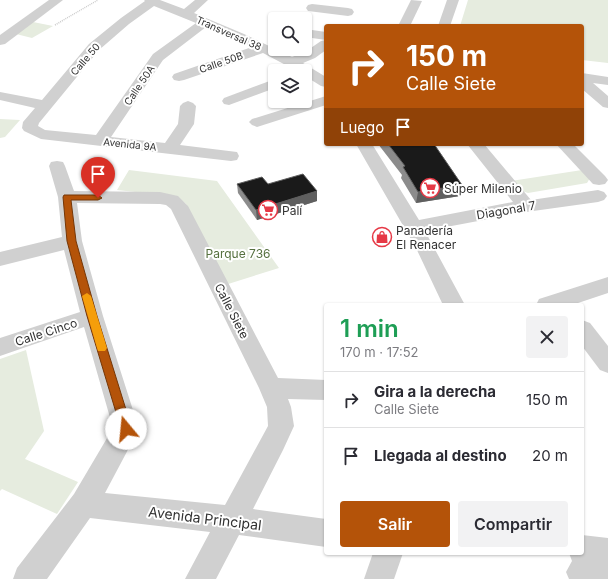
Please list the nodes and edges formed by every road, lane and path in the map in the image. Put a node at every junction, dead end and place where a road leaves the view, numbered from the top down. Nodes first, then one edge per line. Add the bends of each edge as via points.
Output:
1 (58, 0) edge
2 (98, 0) edge
3 (202, 0) edge
4 (356, 0) edge
5 (454, 0) edge
6 (151, 1) edge
7 (416, 1) edge
8 (312, 8) dead end
9 (186, 14) junction
10 (205, 22) junction
11 (405, 24) edge
12 (445, 24) edge
13 (55, 25) dead end
14 (312, 34) edge
15 (324, 36) edge
16 (0, 41) edge
17 (324, 45) edge
18 (263, 48) junction
19 (293, 62) junction
20 (296, 64) edge
21 (312, 74) edge
22 (179, 77) dead end
23 (584, 77) edge
24 (324, 81) edge
25 (608, 81) edge
26 (584, 83) edge
27 (268, 86) edge
28 (0, 96) edge
29 (229, 100) dead end
30 (324, 101) edge
31 (608, 104) edge
32 (45, 105) junction
33 (188, 106) dead end
34 (257, 122) dead end
35 (30, 128) joint
36 (100, 141) junction
37 (365, 146) edge
38 (477, 146) edge
39 (566, 146) edge
40 (169, 148) junction
41 (231, 156) dead end
42 (57, 166) dead end
43 (601, 189) edge
44 (67, 197) junction
45 (523, 202) junction
46 (411, 222) junction
47 (72, 241) junction
48 (0, 259) edge
49 (608, 285) edge
50 (453, 303) edge
51 (560, 303) edge
52 (92, 316) junction
53 (584, 331) edge
54 (0, 347) edge
55 (608, 363) edge
56 (271, 388) junction
57 (324, 390) edge
58 (84, 504) junction
59 (232, 520) junction
60 (324, 533) edge
61 (608, 553) edge
62 (387, 555) edge
63 (586, 566) edge
64 (28, 579) edge
65 (200, 579) edge
66 (379, 579) edge

1 - 16 street
2 - 13 path
3 - 9 street
4 - 8 street via 345,17
5 - 12 street
6 - 9 street, Transversal 38
6 - 32 street, Calle 50 via 94,47
7 - 11 street
9 - 10 street, Transversal 38
10 - 18 street, Transversal 38
10 - 36 street, Calle 50A via 158,57
14 - 15 street
17 - 19 street
18 - 19 street, Transversal 38
18 - 22 street, Calle 50B
19 - 20 street, Transversal 38
21 - 24 street, Transversal 38
23 - 25 street
26 - 31 street
27 - 29 street
28 - 32 street
30 - 34 street
32 - 35 street, Calle 50 via 31,122
33 - 40 street via 186,124
35 - 36 street, Avenida 9A via 41,134
36 - 40 street, Avenida 9A
37 - 46 street
38 - 45 street
39 - 43 street
40 - 41 street, Avenida 9A
42 - 44 street
43 - 45 street, Diagonal 7
44 - 47 street
44 - 56 street, Calle Siete via 160,198 172,200 179,206
45 - 46 street, Diagonal 7
46 - 50 street
47 - 48 street
47 - 52 street
49 - 51 street
52 - 54 street, Calle Cinco
52 - 58 street via 126,429
53 - 55 street
56 - 57 street
56 - 59 street, Calle Siete via 279,407 280,426
58 - 59 street, Avenida Principal
58 - 64 street
59 - 60 street, Avenida Principal
59 - 65 street, Calle Siete
61 - 63 street
62 - 66 street

